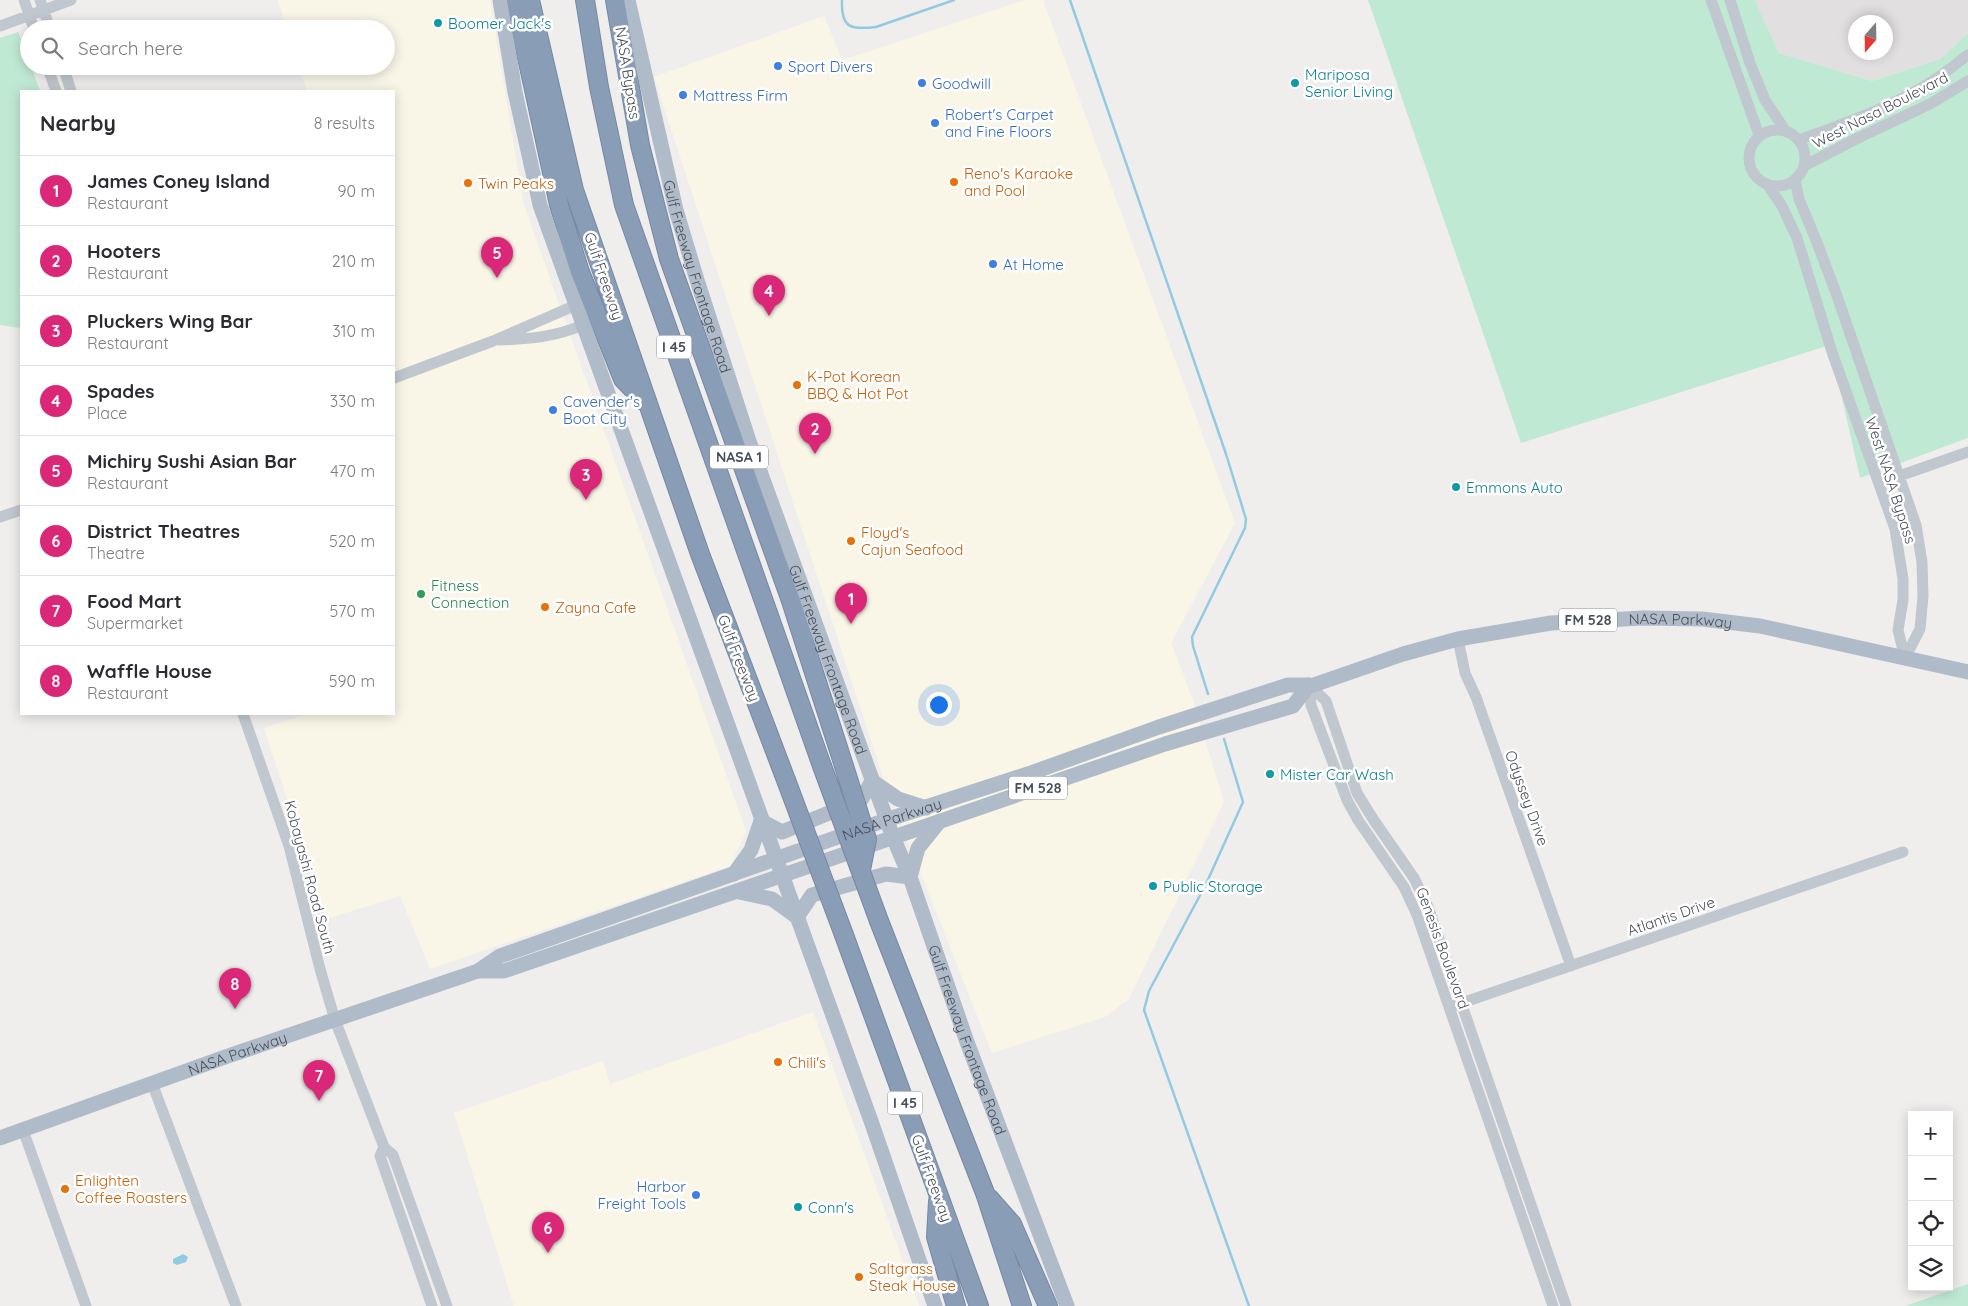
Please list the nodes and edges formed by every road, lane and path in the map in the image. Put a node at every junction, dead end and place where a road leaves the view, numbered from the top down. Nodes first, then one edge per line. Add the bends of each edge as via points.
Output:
1 (24, 0) edge
2 (71, 0) edge
3 (500, 0) edge
4 (516, 0) edge
5 (530, 0) edge
6 (585, 0) edge
7 (615, 0) edge
8 (628, 0) edge
9 (1711, 0) edge
10 (1730, 0) edge
11 (41, 5) edge
12 (29, 14) junction
13 (31, 20) edge
14 (47, 20) edge
15 (0, 26) edge
16 (1968, 54) edge
17 (50, 75) edge
18 (66, 75) edge
19 (1968, 81) edge
20 (56, 90) edge
21 (71, 90) edge
22 (1785, 130) junction
23 (1759, 135) junction
24 (1799, 140) junction
25 (1804, 166) junction
26 (1795, 180) junction
27 (1767, 184) junction
28 (576, 305) junction
29 (583, 325) junction
30 (493, 341) junction
31 (395, 378) edge
32 (651, 409) junction
33 (1968, 452) edge
34 (1899, 476) junction
35 (1879, 483) junction
36 (20, 510) edge
37 (0, 517) edge
38 (1458, 639) junction
39 (1905, 658) junction
40 (1968, 672) edge
41 (1309, 685) junction
42 (243, 715) edge
43 (1159, 727) junction
44 (1165, 744) junction
45 (872, 781) junction
46 (926, 808) junction
47 (886, 820) junction
48 (761, 821) junction
49 (940, 821) junction
50 (892, 837) junction
51 (1903, 852) dead end
52 (776, 859) junction
53 (861, 870) junction
54 (734, 874) junction
55 (783, 876) junction
56 (910, 877) junction
57 (737, 892) junction
58 (798, 918) junction
59 (1571, 966) junction
60 (478, 971) junction
61 (1454, 1006) junction
62 (335, 1020) junction
63 (152, 1083) junction
64 (23, 1130) junction
65 (0, 1138) edge
66 (1507, 1138) junction
67 (1496, 1142) junction
68 (384, 1147) junction
69 (938, 1193) junction
70 (985, 1193) junction
71 (1554, 1269) junction
72 (1541, 1274) junction
73 (86, 1306) edge
74 (236, 1306) edge
75 (432, 1306) edge
76 (447, 1306) edge
77 (935, 1306) edge
78 (956, 1306) edge
79 (978, 1306) edge
80 (1022, 1306) edge
81 (1048, 1306) edge
82 (1067, 1306) edge
83 (1553, 1306) edge
84 (1566, 1306) edge

1 - 12 street
2 - 11 street
3 - 28 main road via 515,92 540,204
4 - 32 highway via 559,205 580,272 623,379
5 - 32 highway, Gulf Freeway / I 45 via 574,190
6 - 53 highway, I 45, bridge via 599,87 624,205
7 - 53 highway, NASA Bypass / NASA 1, bridge via 640,145 669,259 791,601 868,840
8 - 45 main road, Gulf Freeway Frontage Road via 676,210 697,280 750,442
9 - 23 street
10 - 22 street via 1750,63 1766,100
11 - 12 street
11 - 14 street
12 - 13 street
12 - 15 street
16 - 24 street, West Nasa Boulevard via 1937,78 1897,101
17 - 20 street
18 - 21 street
19 - 25 street, West Nasa Boulevard via 1932,103
22 - 23 street via 1776,129
22 - 24 street
23 - 27 street, West NASA Bypass via 1752,143 1749,162 1752,172
24 - 25 street via 1806,157
25 - 26 street
26 - 27 street via 1786,185
26 - 34 street, West NASA Bypass via 1798,199 1836,293
27 - 35 street, West NASA Bypass via 1797,238 1823,324
28 - 29 main road
28 - 30 street
29 - 30 street via 537,339
29 - 48 main road
30 - 31 street
32 - 69 highway, Gulf Freeway / I 45, bridge via 700,554
33 - 34 street
34 - 35 street
34 - 39 street, West NASA Bypass via 1916,525 1923,578 1920,629
35 - 39 street, West NASA Bypass via 1900,552 1903,600 1898,630
36 - 37 street
38 - 39 main road, NASA Parkway / FM 528 via 1551,623 1634,618 1693,619 1776,629
38 - 41 main road, NASA Parkway / FM 528
38 - 59 street, Odyssey Drive via 1465,672
39 - 40 main road, FM 528
41 - 43 main road, NASA Parkway / FM 528 via 1288,685
41 - 44 main road, NASA Parkway / FM 528 via 1293,706
41 - 61 street, Genesis Boulevard via 1311,706 1343,791 1358,820 1410,899
42 - 62 street, Kobayashi Road South via 289,846
43 - 44 main road
43 - 46 main road, NASA Parkway / FM 528
44 - 49 main road, NASA Parkway / FM 528
45 - 46 main road via 898,799
45 - 47 main road, Gulf Freeway Frontage Road
45 - 48 main road via 861,800 782,832
46 - 47 main road, NASA Parkway / FM 528
47 - 50 main road, Gulf Freeway Frontage Road
47 - 52 main road, NASA Parkway / FM 528
48 - 52 main road
48 - 54 main road via 751,850
49 - 50 main road, NASA Parkway / FM 528
49 - 56 main road via 918,848
50 - 55 main road, NASA Parkway / FM 528
50 - 56 main road, Gulf Freeway Frontage Road
51 - 59 street, Atlantis Drive
52 - 54 main road, NASA Parkway
52 - 55 main road
53 - 70 highway, I 45, bridge
54 - 60 main road, NASA Parkway via 500,956
55 - 57 main road, NASA Parkway
55 - 58 main road
56 - 58 main road via 886,874 812,895
56 - 82 main road, Gulf Freeway Frontage Road via 967,1042
57 - 58 main road via 772,898
57 - 60 main road, NASA Parkway via 504,971
58 - 77 main road
59 - 61 street, Atlantis Drive
60 - 62 main road, NASA Parkway
61 - 66 street, Genesis Boulevard
61 - 67 street, Genesis Boulevard
62 - 63 main road, NASA Parkway
62 - 68 street, Kobayashi Road South
63 - 64 main road, NASA Parkway
63 - 74 street
64 - 65 main road, NASA Parkway
64 - 73 street
66 - 67 street
66 - 71 street, Genesis Boulevard
67 - 72 street, Genesis Boulevard
68 - 75 street via 380,1156
68 - 76 street via 393,1155
69 - 78 highway via 936,1237
69 - 79 highway, Gulf Freeway / I 45
70 - 80 highway, I 45
70 - 81 highway via 1012,1224
71 - 72 street
71 - 84 street, Genesis Boulevard
72 - 83 street, Genesis Boulevard

